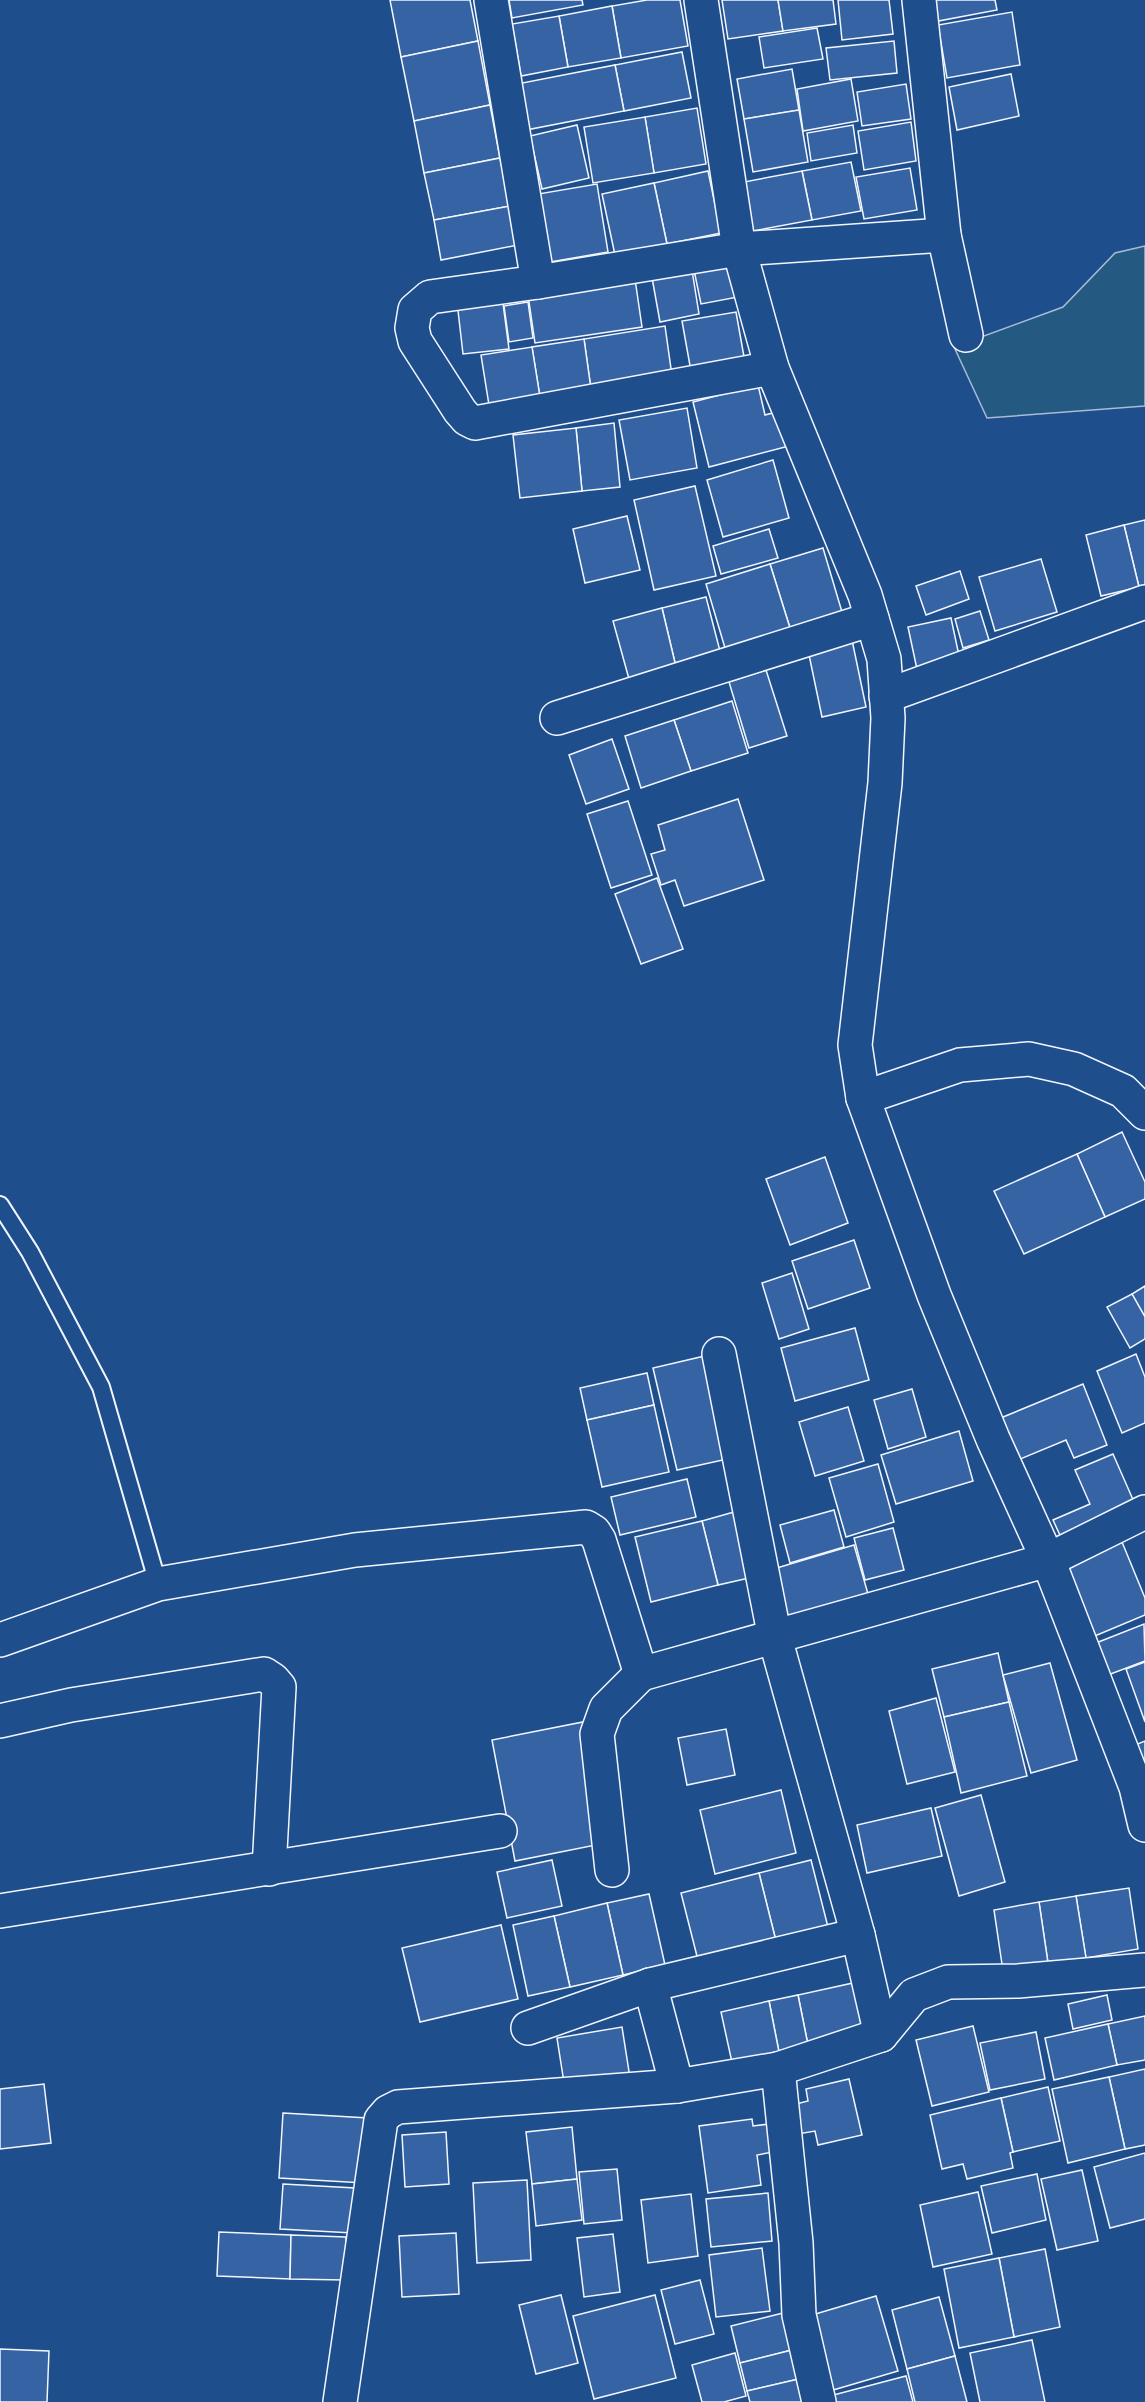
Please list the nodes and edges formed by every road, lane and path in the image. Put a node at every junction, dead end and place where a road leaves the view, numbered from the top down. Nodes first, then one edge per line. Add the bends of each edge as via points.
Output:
1 (491, 0) edge
2 (701, 0) edge
3 (919, 0) edge
4 (944, 235) junction
5 (739, 249) junction
6 (538, 282) junction
7 (966, 335) dead end
8 (772, 368) junction
9 (1145, 602) edge
10 (872, 619) junction
11 (886, 696) junction
12 (557, 718) dead end
13 (863, 1098) junction
14 (1145, 1113) edge
15 (0, 1205) edge
16 (719, 1354) dead end
17 (1145, 1512) edge
18 (1048, 1560) junction
19 (158, 1584) junction
20 (775, 1638) junction
21 (0, 1640) edge
22 (641, 1674) junction
23 (0, 1721) edge
24 (1145, 1825) edge
25 (500, 1831) dead end
26 (269, 1869) junction
27 (612, 1869) dead end
28 (0, 1911) edge
29 (858, 1935) junction
30 (1145, 1970) edge
31 (650, 1985) junction
32 (528, 2028) dead end
33 (881, 2035) junction
34 (778, 2069) junction
35 (677, 2086) junction
36 (340, 2402) edge
37 (819, 2402) edge

1 - 6 street
2 - 5 street
3 - 4 street
4 - 5 street
4 - 7 street
5 - 6 street
5 - 8 street
6 - 8 street via 430,297 415,310 415,341 467,419 476,423
8 - 10 street
9 - 11 street
10 - 11 street via 884,658
10 - 12 street
11 - 13 street via 885,783 855,1045
13 - 14 street via 960,1065 1029,1059 1074,1069 1123,1091
13 - 18 street via 934,1295 993,1440
15 - 19 lane via 30,1252 101,1387
16 - 20 street
17 - 18 street
18 - 20 street
18 - 24 street via 1136,1787
19 - 21 street
19 - 22 street via 355,1550 586,1527 599,1540
20 - 22 street
20 - 29 street
22 - 27 street via 606,1709 597,1734
23 - 26 street via 71,1705 264,1674 279,1687
25 - 26 street
26 - 28 street
29 - 31 street
29 - 33 street
30 - 33 street via 1018,1981 948,1982 914,1995
31 - 32 street
31 - 35 street
33 - 34 street
34 - 35 street
34 - 37 street via 796,2243 798,2315
35 - 36 street via 398,2107 388,2112 381,2120

